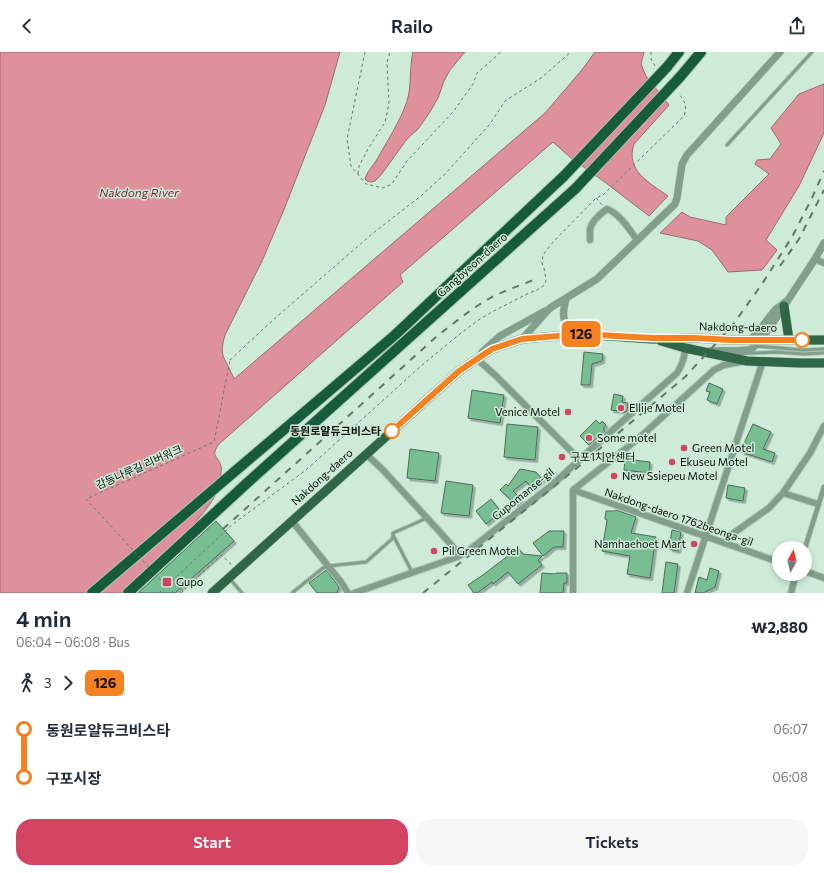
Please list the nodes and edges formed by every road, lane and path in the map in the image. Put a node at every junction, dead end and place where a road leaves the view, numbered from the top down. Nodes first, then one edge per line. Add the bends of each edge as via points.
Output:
1 (365, 52) edge
2 (390, 52) edge
3 (501, 52) edge
4 (571, 52) edge
5 (680, 52) edge
6 (701, 52) edge
7 (780, 52) edge
8 (812, 52) edge
9 (656, 144) dead end
10 (727, 144) dead end
11 (357, 174) junction
12 (596, 198) junction
13 (607, 209) junction
14 (590, 240) dead end
15 (637, 240) junction
16 (824, 243) edge
17 (815, 259) junction
18 (824, 263) edge
19 (566, 298) junction
20 (786, 303) junction
21 (550, 308) junction
22 (575, 335) junction
23 (652, 338) junction
24 (522, 339) junction
25 (789, 340) junction
26 (824, 340) edge
27 (755, 342) junction
28 (685, 348) junction
29 (824, 349) edge
30 (696, 351) junction
31 (824, 353) edge
32 (712, 354) junction
33 (477, 359) junction
34 (747, 361) junction
35 (763, 361) junction
36 (824, 363) edge
37 (468, 364) junction
38 (824, 426) edge
39 (366, 454) junction
40 (579, 459) junction
41 (824, 487) edge
42 (573, 490) junction
43 (783, 493) junction
44 (821, 505) edge
45 (427, 518) junction
46 (292, 521) junction
47 (393, 535) junction
48 (706, 536) junction
49 (807, 541) edge
50 (726, 543) junction
51 (457, 557) junction
52 (226, 559) dead end
53 (772, 559) edge
54 (328, 566) junction
55 (412, 572) junction
56 (812, 574) edge
57 (229, 578) junction
58 (824, 578) edge
59 (794, 581) edge
60 (92, 593) edge
61 (128, 593) edge
62 (159, 593) edge
63 (174, 593) edge
64 (181, 593) edge
65 (212, 593) edge
66 (242, 593) edge
67 (292, 593) edge
68 (348, 593) edge
69 (354, 593) edge
70 (573, 593) edge
71 (686, 593) edge
72 (791, 593) edge

1 - 11 path via 347,140 351,166
2 - 11 path via 387,63 389,104 385,122 368,149
3 - 11 path via 477,73 473,84 453,112 406,161 392,184 383,188 366,184
4 - 63 path, 감동나루길 리버워크, bridge via 541,78 505,100 490,124 446,173 372,234 230,360 214,442 86,499
5 - 60 highway, Gangbyeon-daero, bridge via 564,176 395,335
6 - 61 highway, Gangbyeon-daero, bridge via 680,78 574,189
7 - 15 street via 687,155 682,164 674,204
8 - 10 lane
9 - 12 path via 603,195
12 - 13 path
12 - 62 path via 543,255 546,280 542,287 490,313 456,337 306,470 233,524
13 - 14 street via 592,224
13 - 15 street via 618,215
15 - 19 street via 597,279
16 - 17 street
17 - 18 street
17 - 20 street
19 - 21 street
19 - 22 street via 563,316
20 - 25 main road
20 - 27 street
21 - 24 street
21 - 37 street via 500,336
22 - 23 main road, Nakdong-daero
22 - 24 main road, Nakdong-daero
23 - 27 main road, Nakdong-daero
23 - 28 main road, Nakdong-daero
24 - 33 main road, Nakdong-daero via 492,349
25 - 26 main road, Nakdong-daero
25 - 27 main road, Nakdong-daero
27 - 29 lane via 802,350
27 - 30 street via 752,349
28 - 30 main road, Nakdong-daero
28 - 40 street, Gupomanse-gil via 685,357 677,373
30 - 32 main road, Nakdong-daero
31 - 32 lane
32 - 34 main road, Nakdong-daero
33 - 37 main road, Nakdong-daero
33 - 40 street
34 - 35 main road, Nakdong-daero
34 - 42 street via 724,365 714,370 638,439
35 - 36 main road, Nakdong-daero
35 - 48 street
37 - 39 main road, Nakdong-daero
38 - 43 street via 810,453
39 - 45 street
39 - 46 main road, Nakdong-daero
40 - 51 street, Gupomanse-gil via 552,485
41 - 44 street
42 - 48 street, Nakdong-daero 1762beonga-gil
42 - 70 street
43 - 44 street
43 - 50 street via 769,508 728,537
44 - 49 street
45 - 47 lane
45 - 51 street via 454,548
46 - 54 street
46 - 57 main road, Nakdong-daero
47 - 54 lane via 392,539 366,562
47 - 55 lane
48 - 50 street, Nakdong-daero 1762beonga-gil
48 - 71 street
50 - 53 street, Nakdong-daero 1762beonga-gil
51 - 55 street, Gupomanse-gil
52 - 64 path via 221,555
54 - 67 lane
54 - 68 street
55 - 69 street, Gupomanse-gil
56 - 58 street
57 - 65 main road, Nakdong-daero
57 - 66 lane
59 - 72 street

